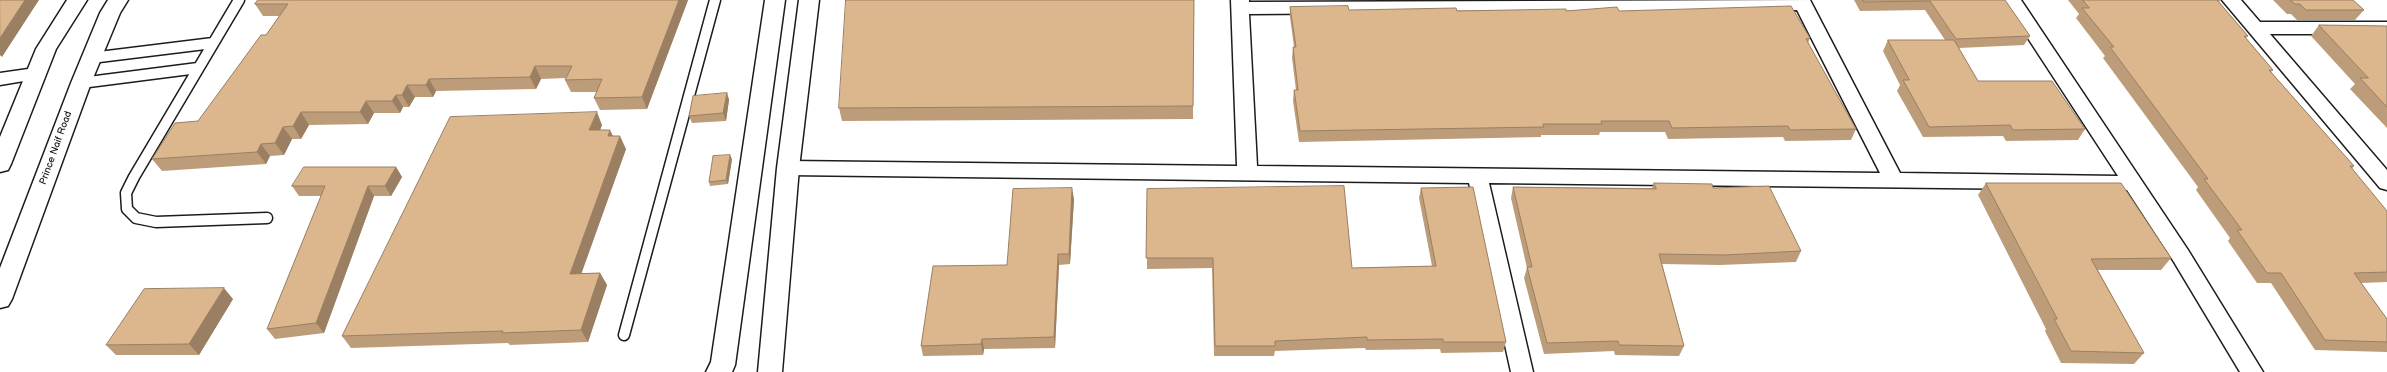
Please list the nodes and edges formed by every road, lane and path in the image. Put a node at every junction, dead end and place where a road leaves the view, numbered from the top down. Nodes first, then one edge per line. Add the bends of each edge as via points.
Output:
1 (77, 0) edge
2 (118, 0) edge
3 (238, 0) edge
4 (715, 0) edge
5 (775, 0) edge
6 (809, 0) edge
7 (2012, 0) edge
8 (2231, 0) edge
9 (1802, 2) edge
10 (1588, 3) edge
11 (1240, 4) edge
12 (2255, 28) junction
13 (2387, 28) edge
14 (213, 43) junction
15 (91, 58) junction
16 (198, 68) junction
17 (35, 74) junction
18 (0, 79) edge
19 (80, 83) junction
20 (0, 164) edge
21 (788, 168) junction
22 (1247, 173) junction
23 (1477, 176) junction
24 (1894, 181) junction
25 (2387, 183) edge
26 (2133, 184) junction
27 (267, 218) dead end
28 (0, 299) edge
29 (624, 335) dead end
30 (718, 372) edge
31 (770, 372) edge
32 (1522, 372) edge
33 (2252, 372) edge

1 - 17 street via 46,49
2 - 15 street, Prince Naif Road
3 - 14 lane
4 - 29 lane
5 - 30 street via 723,365
6 - 21 street
7 - 26 street
8 - 12 street
9 - 10 street
9 - 24 street
10 - 11 street
11 - 22 street
12 - 13 street
12 - 25 street
14 - 15 lane
14 - 16 lane
15 - 19 street, Prince Naif Road
16 - 19 lane
16 - 27 lane via 134,177 126,193 127,209 136,218 156,222
17 - 18 street
17 - 20 street
19 - 28 street, Prince Naif Road
21 - 22 street
21 - 31 street
22 - 23 street
23 - 24 street
23 - 32 street
24 - 26 street
26 - 33 street via 2181,256

